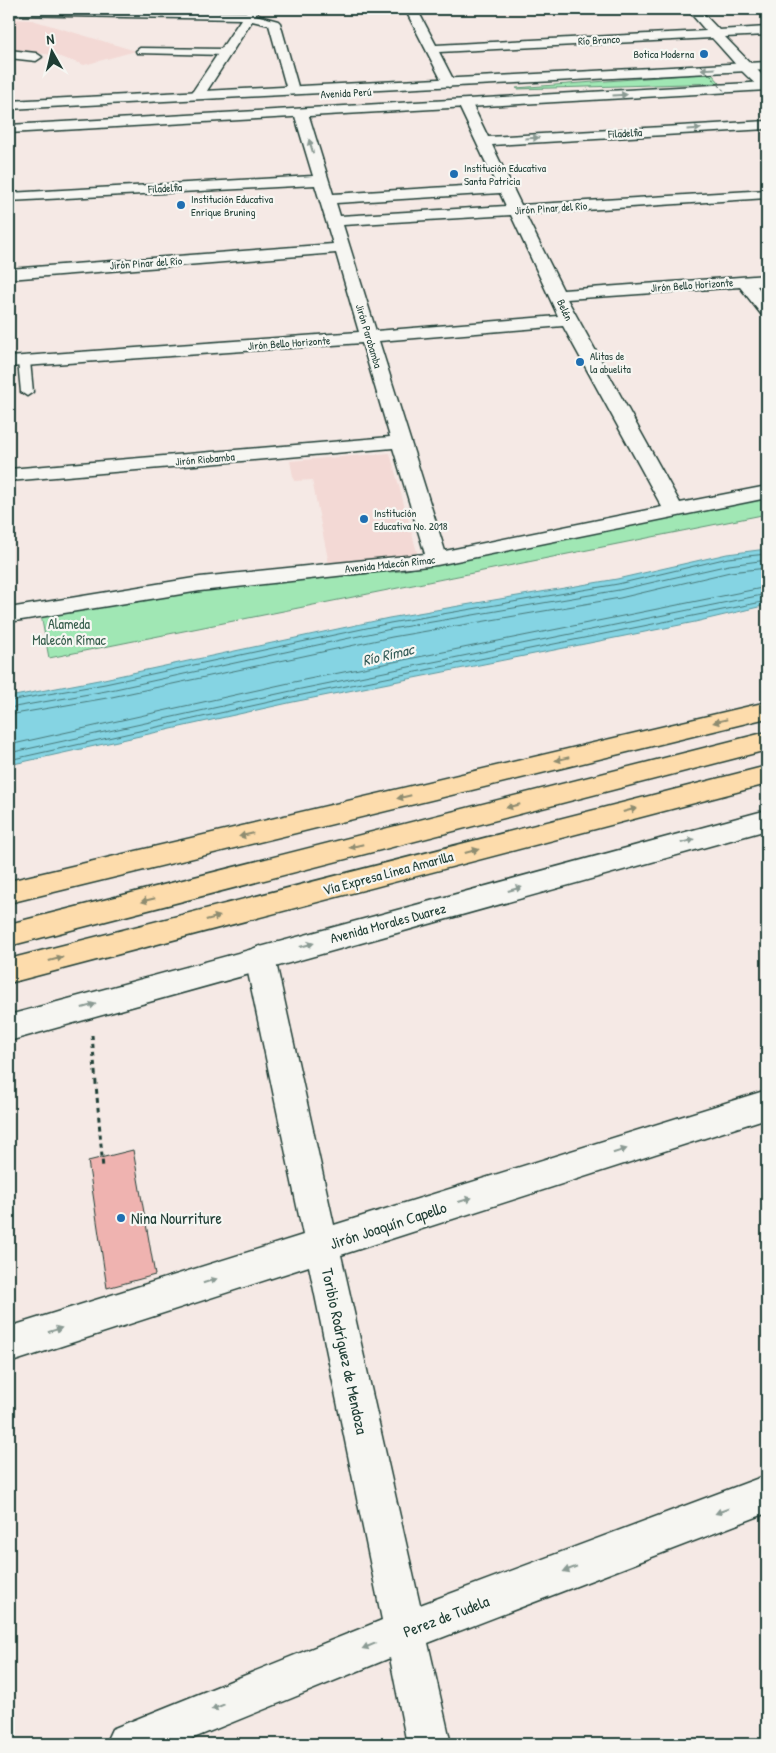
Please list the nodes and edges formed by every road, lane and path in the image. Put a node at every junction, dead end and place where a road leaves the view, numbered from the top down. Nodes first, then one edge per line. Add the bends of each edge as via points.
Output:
1 (411, 9) edge
2 (693, 9) edge
3 (9, 12) edge
4 (251, 12) edge
5 (767, 31) edge
6 (716, 34) junction
7 (431, 48) junction
8 (140, 51) dead end
9 (225, 52) junction
10 (9, 54) edge
11 (36, 57) dead end
12 (701, 64) dead end
13 (767, 66) edge
14 (746, 67) junction
15 (684, 70) junction
16 (449, 82) junction
17 (767, 86) edge
18 (293, 90) junction
19 (726, 93) dead end
20 (198, 94) junction
21 (501, 102) junction
22 (465, 104) junction
23 (9, 105) edge
24 (9, 112) edge
25 (301, 113) junction
26 (9, 120) edge
27 (767, 124) edge
28 (9, 129) edge
29 (483, 141) junction
30 (321, 180) junction
31 (506, 188) junction
32 (767, 194) edge
33 (9, 197) edge
34 (327, 198) junction
35 (517, 210) junction
36 (334, 221) junction
37 (342, 248) junction
38 (9, 274) edge
39 (767, 280) edge
40 (745, 282) junction
41 (558, 294) junction
42 (767, 310) edge
43 (569, 320) junction
44 (370, 337) junction
45 (17, 362) edge
46 (27, 392) dead end
47 (402, 442) junction
48 (9, 476) edge
49 (767, 492) edge
50 (674, 511) junction
51 (437, 559) junction
52 (9, 615) edge
53 (767, 710) edge
54 (767, 741) edge
55 (767, 775) edge
56 (767, 820) edge
57 (9, 892) edge
58 (9, 935) edge
59 (260, 958) junction
60 (9, 971) edge
61 (91, 1005) junction
62 (9, 1028) edge
63 (767, 1104) edge
64 (103, 1169) dead end
65 (322, 1246) junction
66 (9, 1345) edge
67 (767, 1494) edge
68 (405, 1631) junction
69 (128, 1744) edge
70 (429, 1744) edge

1 - 7 street
2 - 6 street
3 - 4 street
4 - 9 street
4 - 18 street via 274,23
5 - 6 street, Río Branco
6 - 7 street, Río Branco
6 - 14 street
7 - 16 street
8 - 9 lane
9 - 20 street
10 - 11 street
12 - 19 path, bridge
13 - 14 street, Avenida Perú
14 -> 15 street, Avenida Perú
14 - 17 street
15 - 16 street, Avenida Perú
15 - 24 street, Avenida Perú via 503,85
16 - 18 street, Avenida Perú
21 -> 17 street, Avenida Perú
18 - 20 street, Avenida Perú
20 - 23 street, Avenida Perú
21 - 22 street, Avenida Perú
21 - 26 street, Avenida Perú via 426,99
22 - 25 street, Avenida Perú
22 - 29 street, Belén
25 - 28 street, Avenida Perú
30 -> 25 street, Jirón Parobamba
29 -> 27 street, Filadelfia
29 - 31 street, Belén
30 - 33 street, Filadelfia
30 - 34 street, Jirón Parobamba
31 - 34 street
31 - 35 street, Belén
32 - 35 street, Jirón Pinar del Río
34 - 36 street, Jirón Parobamba
35 - 36 street, Jirón Pinar del Río
35 - 41 street, Belén
36 - 37 street, Jirón Parobamba
37 - 38 street, Jirón Pinar del Río
37 - 44 street, Jirón Parobamba
39 - 40 street, Jirón Bello Horizonte
40 - 41 street, Jirón Bello Horizonte
40 - 42 street
41 - 43 street, Belén
43 - 44 street, Jirón Bello Horizonte
43 - 50 street, Belén
44 - 45 street, Jirón Bello Horizonte
44 - 47 street, Jirón Parobamba
45 - 46 lane
47 - 48 street, Jirón Riobamba
47 - 51 street, Jirón Parobamba
49 - 50 street, Avenida Malecón Rímac
50 - 51 street, Avenida Malecón Rímac
51 - 52 street, Avenida Malecón Rímac via 200,584
53 -> 57 highway
54 -> 58 highway
60 -> 55 highway, Vía Expresa Línea Amarilla
59 -> 56 street, Avenida Morales Duarez
59 - 61 street, Avenida Morales Duarez
59 - 65 street, Toribio Rodríguez de Mendoza
62 -> 61 street, Avenida Morales Duarez
61 - 64 path
65 -> 63 street, Jirón Joaquín Capello
66 -> 65 street, Jirón Joaquín Capello
65 - 68 street, Toribio Rodríguez de Mendoza
67 -> 68 street, Perez de Tudela
68 -> 69 street, Perez de Tudela
68 - 70 street, Toribio Rodríguez de Mendoza

